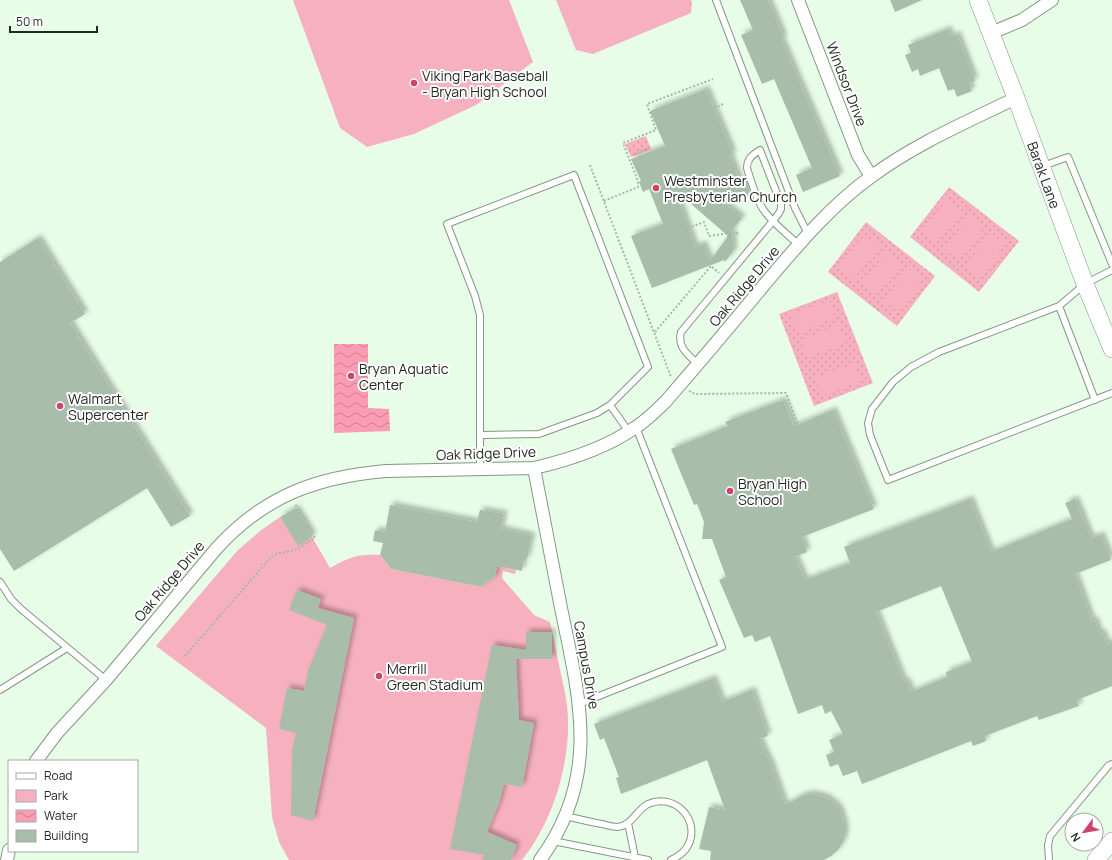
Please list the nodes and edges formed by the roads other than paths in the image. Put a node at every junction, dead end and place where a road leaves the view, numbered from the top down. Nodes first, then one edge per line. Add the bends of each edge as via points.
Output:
1 (716, 0) edge
2 (798, 0) edge
3 (978, 0) edge
4 (1052, 0) edge
5 (991, 33) junction
6 (1016, 98) junction
7 (1042, 167) junction
8 (871, 176) junction
9 (773, 221) junction
10 (808, 234) junction
11 (798, 245) junction
12 (1112, 264) edge
13 (1112, 270) edge
14 (1085, 284) junction
15 (1059, 306) junction
16 (1112, 348) edge
17 (698, 364) junction
18 (1112, 393) edge
19 (1095, 400) junction
20 (610, 405) junction
21 (633, 430) junction
22 (481, 435) junction
23 (534, 468) junction
24 (480, 470) junction
25 (0, 582) edge
26 (67, 648) junction
27 (106, 680) junction
28 (0, 690) edge
29 (579, 704) junction
30 (37, 760) edge
31 (1112, 764) edge
32 (566, 816) junction
33 (628, 823) junction
34 (553, 841) junction
35 (1112, 841) edge
36 (635, 857) junction
37 (540, 860) edge
38 (648, 860) edge
39 (671, 860) edge
40 (1049, 860) edge
41 (1096, 860) edge

1 - 10 lane via 794,208
2 - 8 street, Windsor Drive via 858,155
3 - 5 street, Barak Lane
4 - 5 street via 1022,20
5 - 6 street, Barak Lane
6 - 7 street, Barak Lane
6 - 8 street, Oak Ridge Drive via 931,139
7 - 12 lane via 1068,156
7 - 14 street, Barak Lane
8 - 10 street, Oak Ridge Drive via 835,206
9 - 9 lane via 762,208 747,168 750,158 760,150 781,204 781,209
9 - 11 lane
9 - 17 lane via 682,332 680,338 683,349
10 - 11 street, Oak Ridge Drive
11 - 17 street, Oak Ridge Drive
13 - 14 lane
14 - 15 lane
14 - 16 street, Barak Lane
15 - 19 lane
15 - 19 lane via 938,352 911,366 893,382 872,409 868,423 870,436 888,480
17 - 21 street, Oak Ridge Drive via 666,401
18 - 19 lane
20 - 21 lane
20 - 22 lane via 597,413 539,434
20 - 22 lane via 648,367 574,174 447,224 478,307
21 - 23 street, Oak Ridge Drive via 583,454
21 - 29 lane via 722,647
22 - 24 lane
23 - 24 street, Oak Ridge Drive
23 - 29 street, Campus Drive
24 - 27 street, Oak Ridge Drive via 363,473 311,484 277,500 227,537
25 - 26 lane via 21,610
26 - 27 lane
26 - 28 lane
27 - 30 street, Oak Ridge Drive via 57,733
29 - 32 street, Campus Drive via 579,766
31 - 40 lane via 1050,836
32 - 33 lane via 615,827
32 - 34 street, Campus Drive
33 - 36 lane
33 - 39 lane via 648,804 665,802 682,809 692,825 692,835 683,853
34 - 36 lane
34 - 37 street, Campus Drive
35 - 41 street
36 - 38 lane

